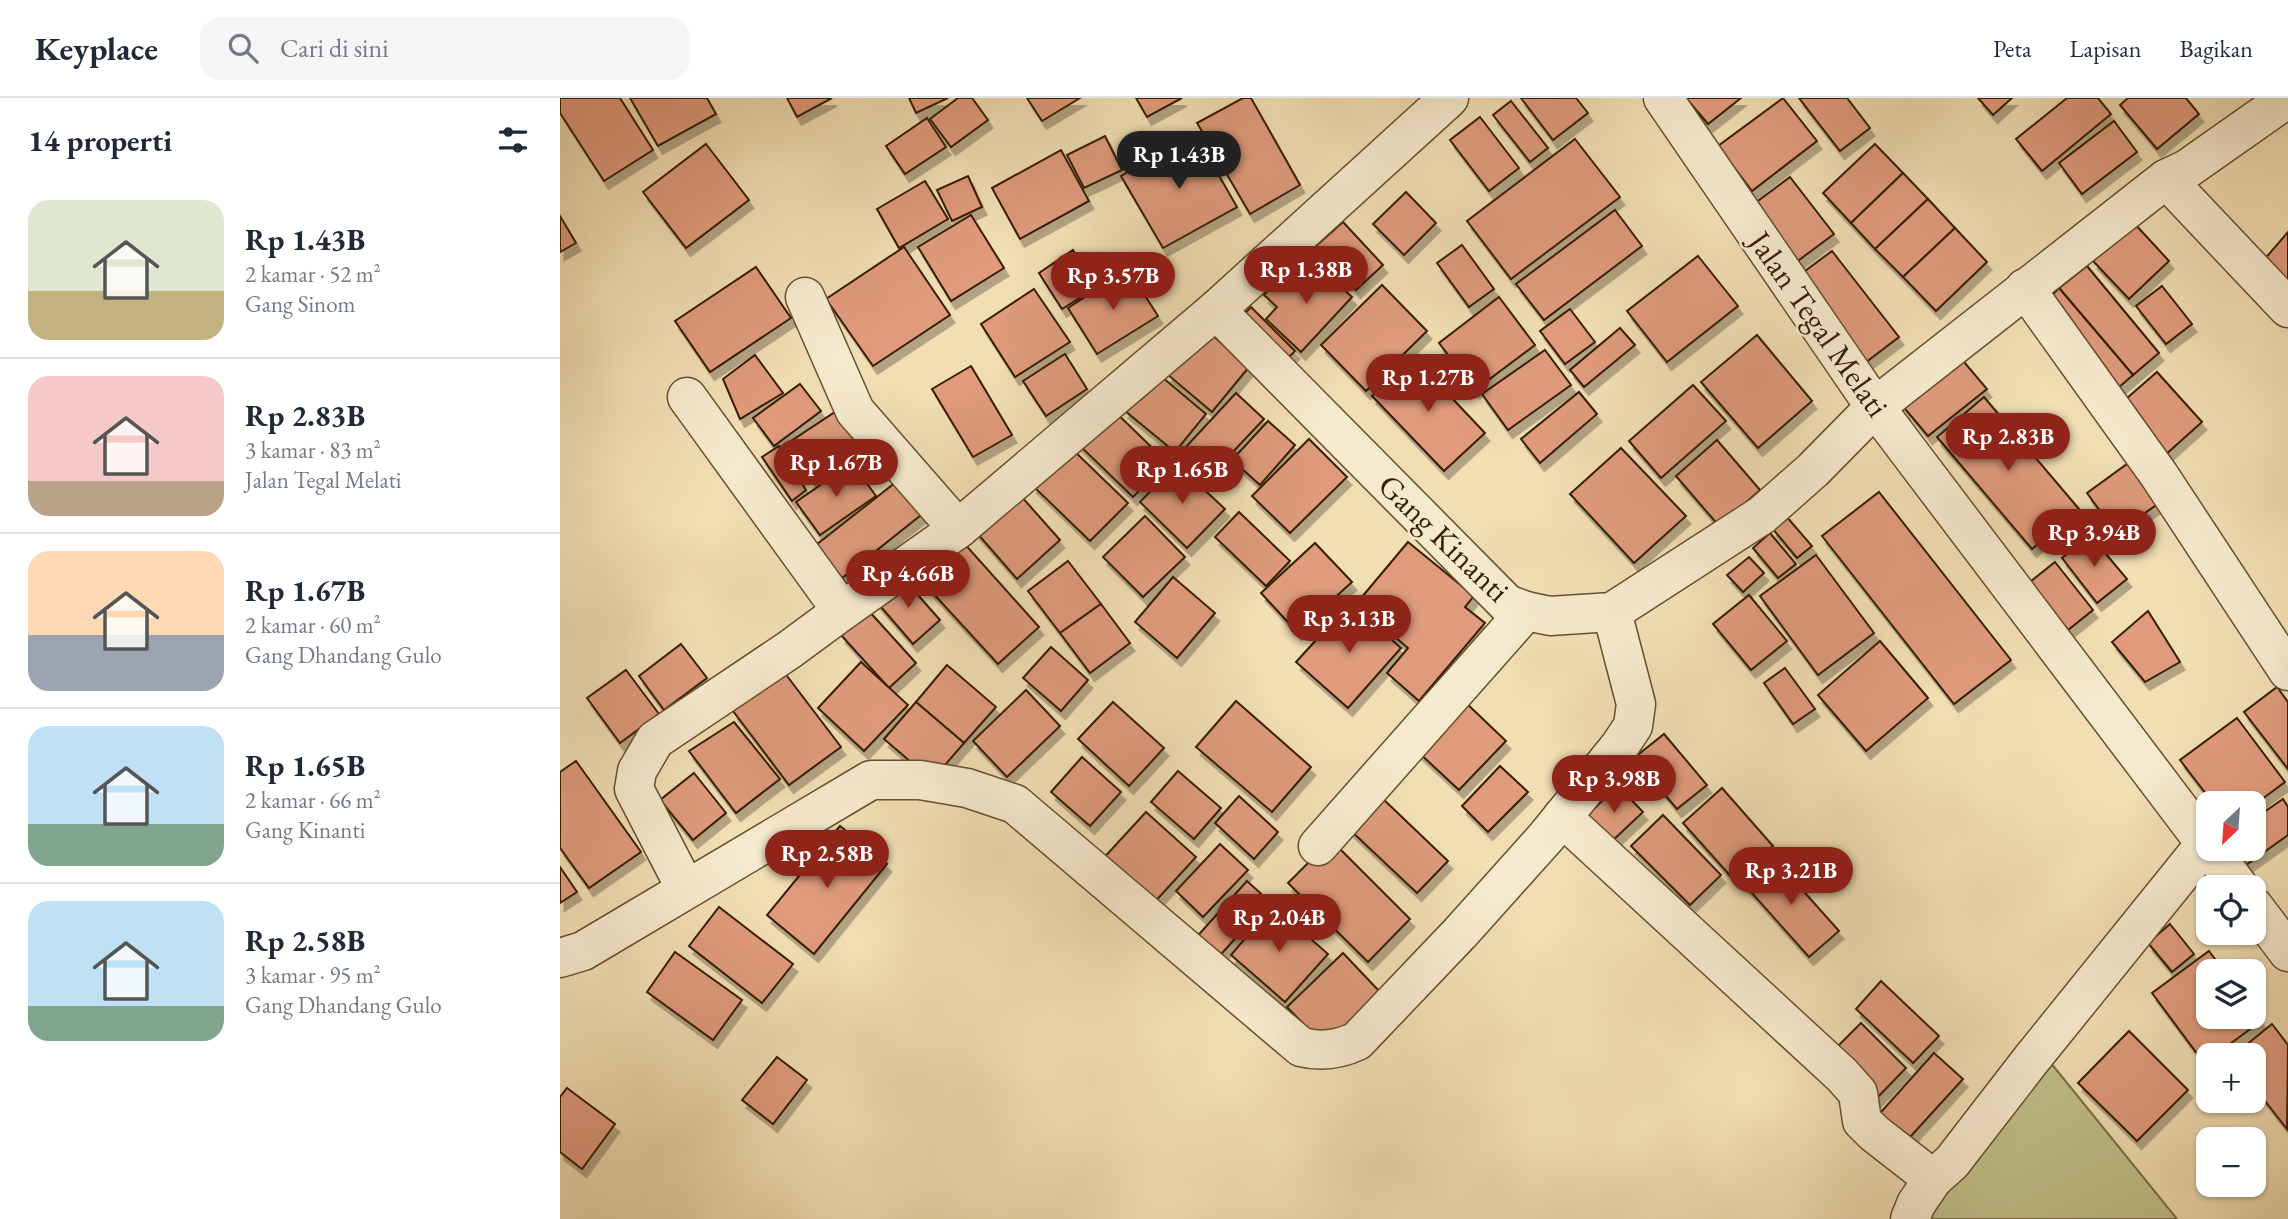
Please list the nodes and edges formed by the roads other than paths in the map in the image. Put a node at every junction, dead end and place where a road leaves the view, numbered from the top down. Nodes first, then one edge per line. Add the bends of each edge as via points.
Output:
1 (1449, 98) edge
2 (1663, 98) edge
3 (2288, 98) edge
4 (2166, 179) junction
5 (2025, 288) junction
6 (804, 297) dead end
7 (2288, 308) edge
8 (1216, 310) junction
9 (687, 397) dead end
10 (1875, 407) junction
11 (958, 528) junction
12 (842, 611) junction
13 (1526, 611) junction
14 (1612, 612) junction
15 (2288, 671) edge
16 (1562, 817) junction
17 (2196, 830) edge
18 (1318, 846) dead end
19 (2196, 860) edge
20 (2219, 861) edge
21 (2230, 875) edge
22 (686, 889) junction
23 (2266, 923) edge
24 (2288, 952) edge
25 (560, 958) edge
26 (1933, 1179) junction
27 (1910, 1219) edge

1 - 8 street
2 - 10 street, Jalan Tegal Melati
3 - 4 street, Gang Kinanti
4 - 5 street, Gang Kinanti
4 - 7 street
5 - 10 street, Gang Kinanti
5 - 15 street via 2159,475
6 - 11 street via 855,411
8 - 11 street
8 - 13 street, Gang Kinanti via 1507,604
9 - 12 street
10 - 14 street, Gang Kinanti via 1762,515
10 - 17 street, Jalan Tegal Melati
11 - 12 street
12 - 22 street via 655,740 637,771 634,789
13 - 14 street, Gang Kinanti via 1550,616
13 - 18 street
14 - 16 street via 1636,704 1633,726
16 - 22 street via 1357,1041 1319,1052 1301,1047 1016,804 967,788 920,780 871,780
16 - 26 street via 1842,1075 1858,1093 1862,1121
19 - 26 street via 2030,1060 1952,1162
20 - 21 street, Jalan Tegal Melati
22 - 25 street via 583,951
23 - 24 street
26 - 27 street

